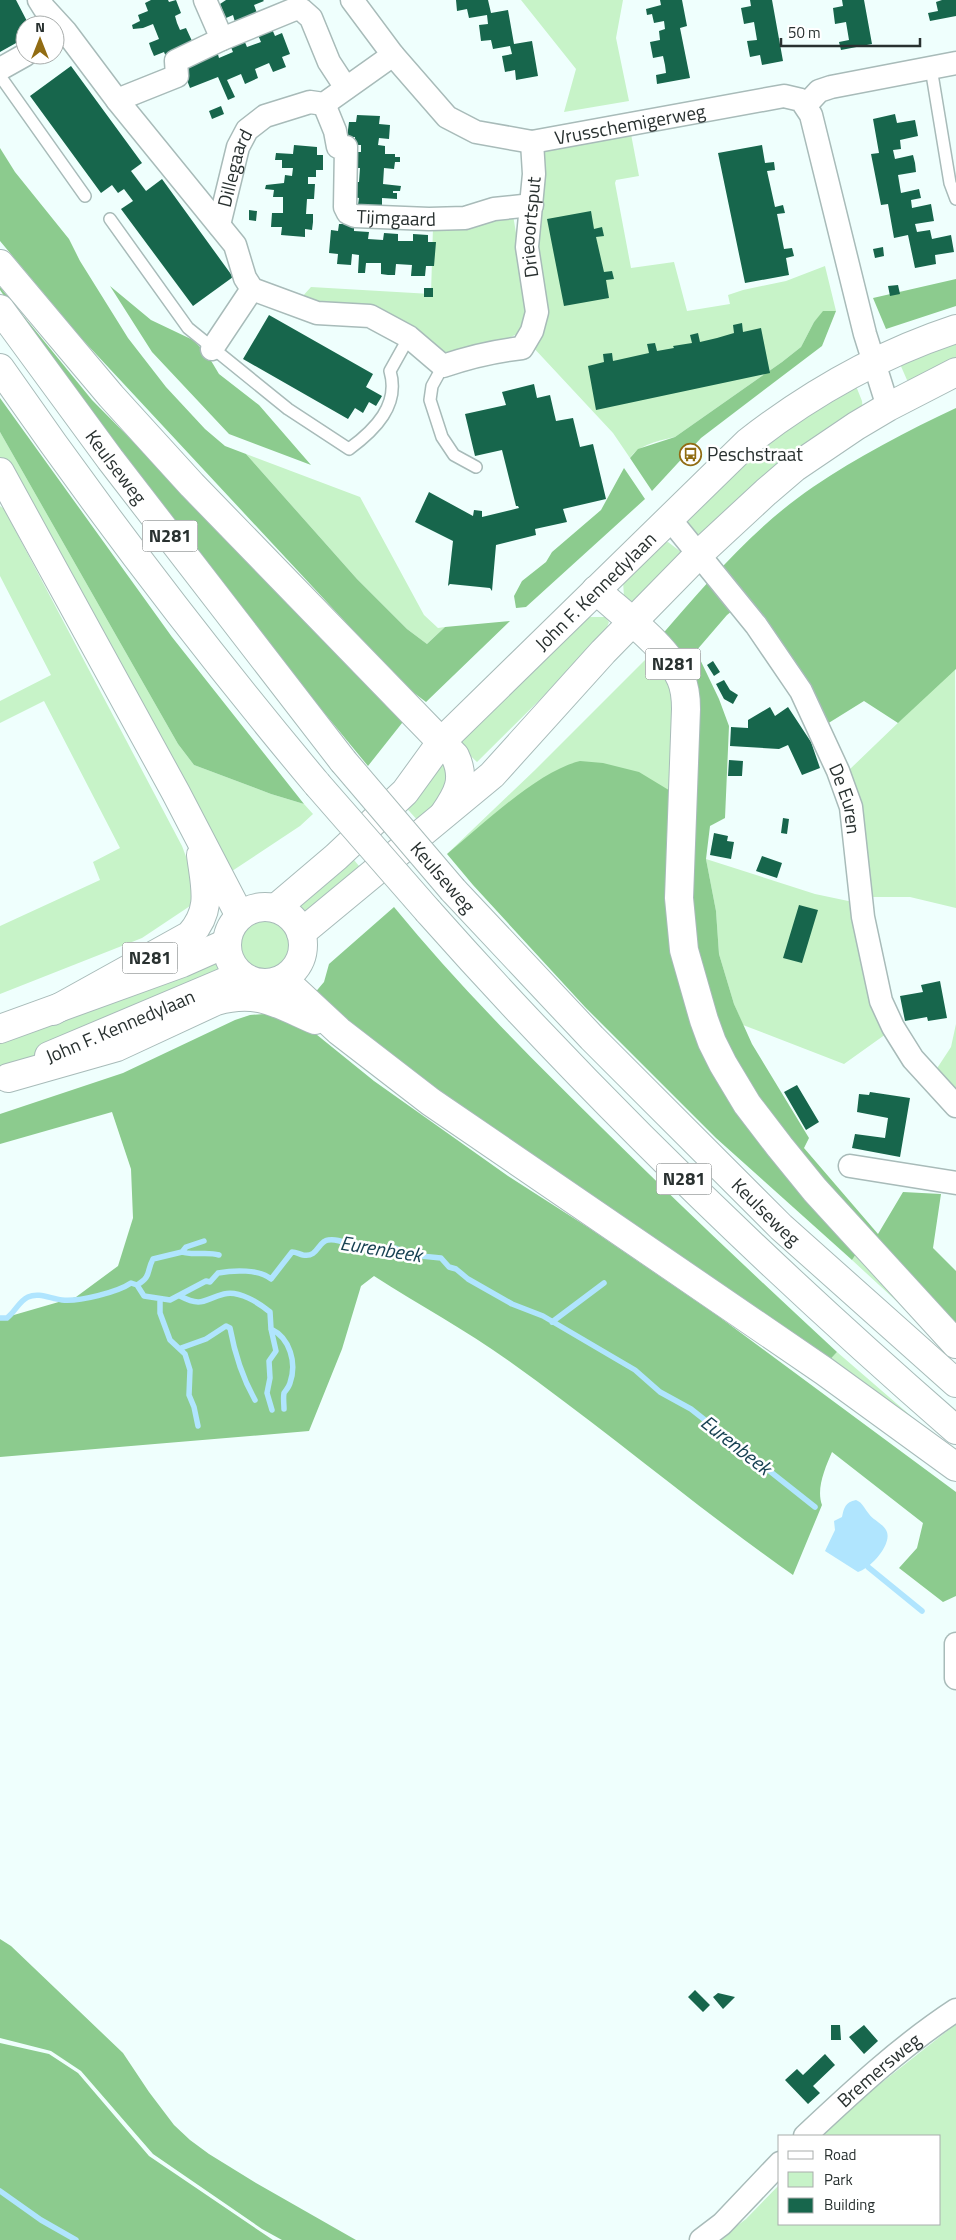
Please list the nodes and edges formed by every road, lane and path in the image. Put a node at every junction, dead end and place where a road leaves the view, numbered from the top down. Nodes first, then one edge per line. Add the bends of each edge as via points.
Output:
1 (205, 0) edge
2 (352, 0) edge
3 (44, 3) edge
4 (50, 15) edge
5 (222, 39) junction
6 (65, 41) edge
7 (393, 55) junction
8 (15, 61) edge
9 (956, 63) edge
10 (931, 68) junction
11 (0, 69) edge
12 (0, 76) edge
13 (346, 88) junction
14 (116, 100) junction
15 (324, 104) junction
16 (806, 105) junction
17 (532, 142) junction
18 (85, 196) dead end
19 (956, 199) edge
20 (532, 205) junction
21 (110, 220) dead end
22 (219, 225) junction
23 (0, 264) edge
24 (252, 289) junction
25 (0, 309) edge
26 (956, 329) edge
27 (409, 337) junction
28 (212, 349) junction
29 (874, 362) junction
30 (443, 366) junction
31 (0, 368) edge
32 (956, 372) edge
33 (888, 407) junction
34 (476, 467) dead end
35 (4, 484) edge
36 (670, 518) junction
37 (698, 555) junction
38 (596, 590) junction
39 (632, 623) junction
40 (442, 741) junction
41 (444, 814) junction
42 (199, 839) junction
43 (276, 908) junction
44 (240, 916) junction
45 (301, 933) junction
46 (227, 944) junction
47 (241, 974) junction
48 (283, 978) junction
49 (54, 1011) junction
50 (0, 1029) edge
51 (339, 1031) junction
52 (4, 1079) edge
53 (956, 1106) edge
54 (850, 1166) dead end
55 (956, 1183) edge
56 (956, 1344) edge
57 (956, 1383) edge
58 (956, 1430) edge
59 (956, 1467) edge
60 (956, 1644) edge
61 (956, 1678) edge
62 (956, 2010) edge
63 (806, 2135) edge
64 (778, 2165) edge
65 (701, 2240) edge

1 - 5 street
2 - 7 street, Vrusschemigerweg
3 - 4 street, Dillegaard
5 - 13 street via 295,9 302,10 310,18 329,62
5 - 14 street via 176,61 177,76
6 - 14 street, Dillegaard
7 - 13 street
7 - 17 street, Vrusschemigerweg via 447,117 476,132
8 - 11 street
9 - 10 street
10 - 16 street via 831,87 819,91
10 - 19 lane via 950,184
12 - 18 lane
13 - 15 street
14 - 22 street, Dillegaard
15 - 20 street, Tijmgaard via 338,147 346,148 345,206 348,213 419,219 464,218 494,209
15 - 22 street, Dillegaard via 310,102 265,116 247,130 238,146
16 - 17 street, Vrusschemigerweg via 784,96
16 - 29 street
17 - 20 street, Drieoortsput
20 - 30 street, Drieoortsput via 527,247 537,307 532,331 522,348 496,350
21 - 28 lane via 188,328
22 - 24 street, Dillegaard via 235,245 245,278
23 - 40 main road, N281 via 111,396 192,485
24 - 27 street via 317,313 370,316
24 - 28 street
25 - 57 main road, Keulseweg / N281, bridge via 110,459 343,761 453,890 592,1038 781,1227
26 - 29 main road, John F. Kennedylaan
27 - 28 lane via 390,371 393,383 388,409 371,433 349,449 288,409
27 - 30 street
29 - 33 street
29 - 36 main road, John F. Kennedylaan via 773,422 728,460
30 - 34 lane via 432,386 430,400 442,437 454,455
31 - 58 main road, Keulseweg / N281, bridge via 92,498 194,633 317,784 428,911 642,1139 814,1304
32 - 33 main road
33 - 37 main road via 794,468
35 - 42 main road, N281
36 - 37 street, De Euren
36 - 38 main road, John F. Kennedylaan
37 - 39 main road
37 - 53 street, De Euren via 756,625 801,691 851,807 863,917 881,1001 913,1059
38 - 39 main road, N281
38 - 40 main road, John F. Kennedylaan
39 - 41 main road via 492,775
39 - 56 main road, N281 via 666,655 681,677 684,688 679,898 688,968 712,1042 747,1104 780,1147 815,1190
40 - 41 main road, N281 via 457,761 461,781 455,799
40 - 43 main road, John F. Kennedylaan via 405,792
41 - 45 main road
42 - 44 main road, N281
42 - 49 main road, N281 via 206,892 206,907 200,924 176,944 123,970
43 - 44 main road via 259,908
43 - 45 main road via 291,918
44 - 46 main road via 230,930
45 - 48 main road via 300,960
46 - 47 main road via 230,961
46 - 49 main road, John F. Kennedylaan
47 - 48 main road via 260,982
47 - 52 main road, John F. Kennedylaan
48 - 51 main road
49 - 50 main road, John F. Kennedylaan
51 - 52 main road via 264,998 227,998 116,1047
51 - 59 main road via 431,1102 824,1371
54 - 55 street
60 - 61 street
62 - 63 street, Bremersweg via 890,2060
64 - 65 street via 722,2224

